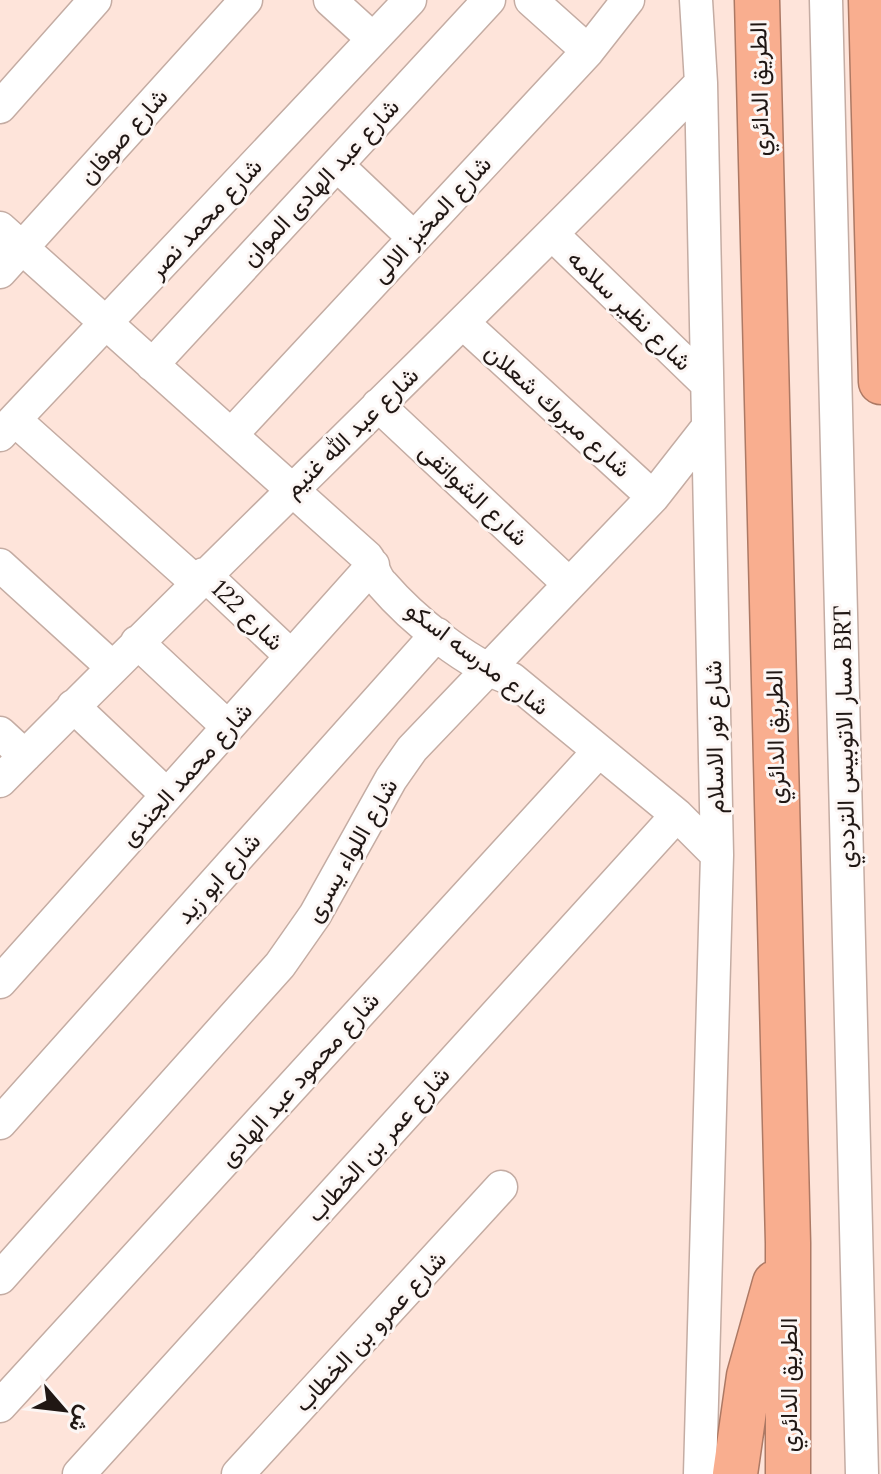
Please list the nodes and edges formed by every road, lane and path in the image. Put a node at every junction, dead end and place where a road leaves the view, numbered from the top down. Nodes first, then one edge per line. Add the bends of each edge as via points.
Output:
1 (95, 0) edge
2 (246, 0) edge
3 (330, 0) edge
4 (410, 0) edge
5 (489, 0) edge
6 (531, 0) edge
7 (628, 0) edge
8 (696, 0) edge
9 (757, 0) edge
10 (826, 0) edge
11 (871, 0) edge
12 (373, 39) junction
13 (588, 51) junction
14 (701, 83) junction
15 (0, 107) edge
16 (337, 165) junction
17 (553, 235) junction
18 (11, 238) edge
19 (414, 238) junction
20 (0, 272) edge
21 (106, 323) junction
22 (463, 323) junction
23 (152, 365) junction
24 (881, 382) edge
25 (707, 384) junction
26 (378, 405) junction
27 (7, 428) edge
28 (707, 428) junction
29 (231, 435) junction
30 (292, 490) junction
31 (653, 497) junction
32 (0, 565) edge
33 (373, 565) junction
34 (200, 578) junction
35 (569, 584) junction
36 (437, 634) junction
37 (137, 642) junction
38 (291, 656) junction
39 (112, 667) junction
40 (486, 670) junction
41 (73, 706) junction
42 (228, 727) junction
43 (0, 733) edge
44 (598, 752) junction
45 (25, 756) junction
46 (0, 781) edge
47 (167, 795) junction
48 (677, 815) junction
49 (717, 855) junction
50 (0, 982) edge
51 (0, 1123) edge
52 (501, 1187) dead end
53 (788, 1243) junction
54 (0, 1278) edge
55 (0, 1406) edge
56 (79, 1474) edge
57 (238, 1474) edge
58 (700, 1474) edge
59 (735, 1474) edge
60 (788, 1474) edge
61 (862, 1474) edge

1 - 15 street
2 - 18 street, شارع صوفان
3 - 12 street
4 - 12 street, شارع محمد نصر
5 - 16 street, شارع عبد الهادى الموان
6 - 13 street
7 - 13 street, شارع المخبز الالى
8 - 14 street, شارع نور الاسلام
9 - 53 highway, الطريق الدائري
10 - 61 street, مسار الاتوبيس الترددي BRT
11 - 24 highway
12 - 21 street, شارع محمد نصر
13 - 19 street, شارع المخبز الالى
14 - 17 street, شارع عبد الله غنيم
14 - 25 street, شارع نور الاسلام
16 - 19 street
16 - 23 street, شارع عبد الهادى الموان
17 - 22 street, شارع عبد الله غنيم
17 - 25 street, شارع نظير سلامه
18 - 20 street, شارع صوفان
18 - 21 street, شارع مدرسه اسكو
19 - 29 street, شارع المخبز الالى
21 - 23 street, شارع مدرسه اسكو
21 - 27 street, شارع محمد نصر
22 - 26 street, شارع عبد الله غنيم
22 - 31 street, شارع مبروك شعلان
23 - 29 street, شارع مدرسه اسكو
25 - 28 street, شارع نور الاسلام
26 - 30 street, شارع عبد الله غنيم
26 - 35 street, شارع الشواتفى
27 - 34 street, شارع 122
28 - 31 street, شارع اللواء يسرى
28 - 49 street, شارع نور الاسلام
29 - 30 street, شارع مدرسه اسكو
30 - 33 street, شارع مدرسه اسكو
30 - 34 street, شارع عبد الله غنيم
31 - 35 street, شارع اللواء يسرى
32 - 39 street
33 - 36 street, شارع مدرسه اسكو via 380,582
33 - 38 street, شارع محمد الجندى
34 - 37 street, شارع عبد الله غنيم
34 - 38 street, شارع 122
35 - 40 street, شارع اللواء يسرى
36 - 40 street, شارع مدرسه اسكو
36 - 51 street, شارع ابو زيد
37 - 39 street, شارع عبد الله غنيم
37 - 42 street
38 - 42 street, شارع محمد الجندى
39 - 41 street, شارع عبد الله غنيم
40 - 44 street, شارع مدرسه اسكو via 512,679
40 - 54 street, شارع اللواء يسرى via 391,779 346,864 280,965
41 - 45 street, شارع عبد الله غنيم
41 - 47 street
42 - 47 street, شارع محمد الجندى
43 - 45 street
44 - 48 street, شارع مدرسه اسكو
44 - 55 street, شارع محمود عبد الهادى
45 - 46 street, شارع عبد الله غنيم
47 - 50 street, شارع محمد الجندى
48 - 49 street, شارع مدرسه اسكو
48 - 56 street, شارع عمر بن الخطاب
49 - 58 street, شارع نور الاسلام
52 - 57 street, شارع عمرو بن الخطاب
53 - 59 highway via 749,1376
53 - 60 highway, الطريق الدائري

